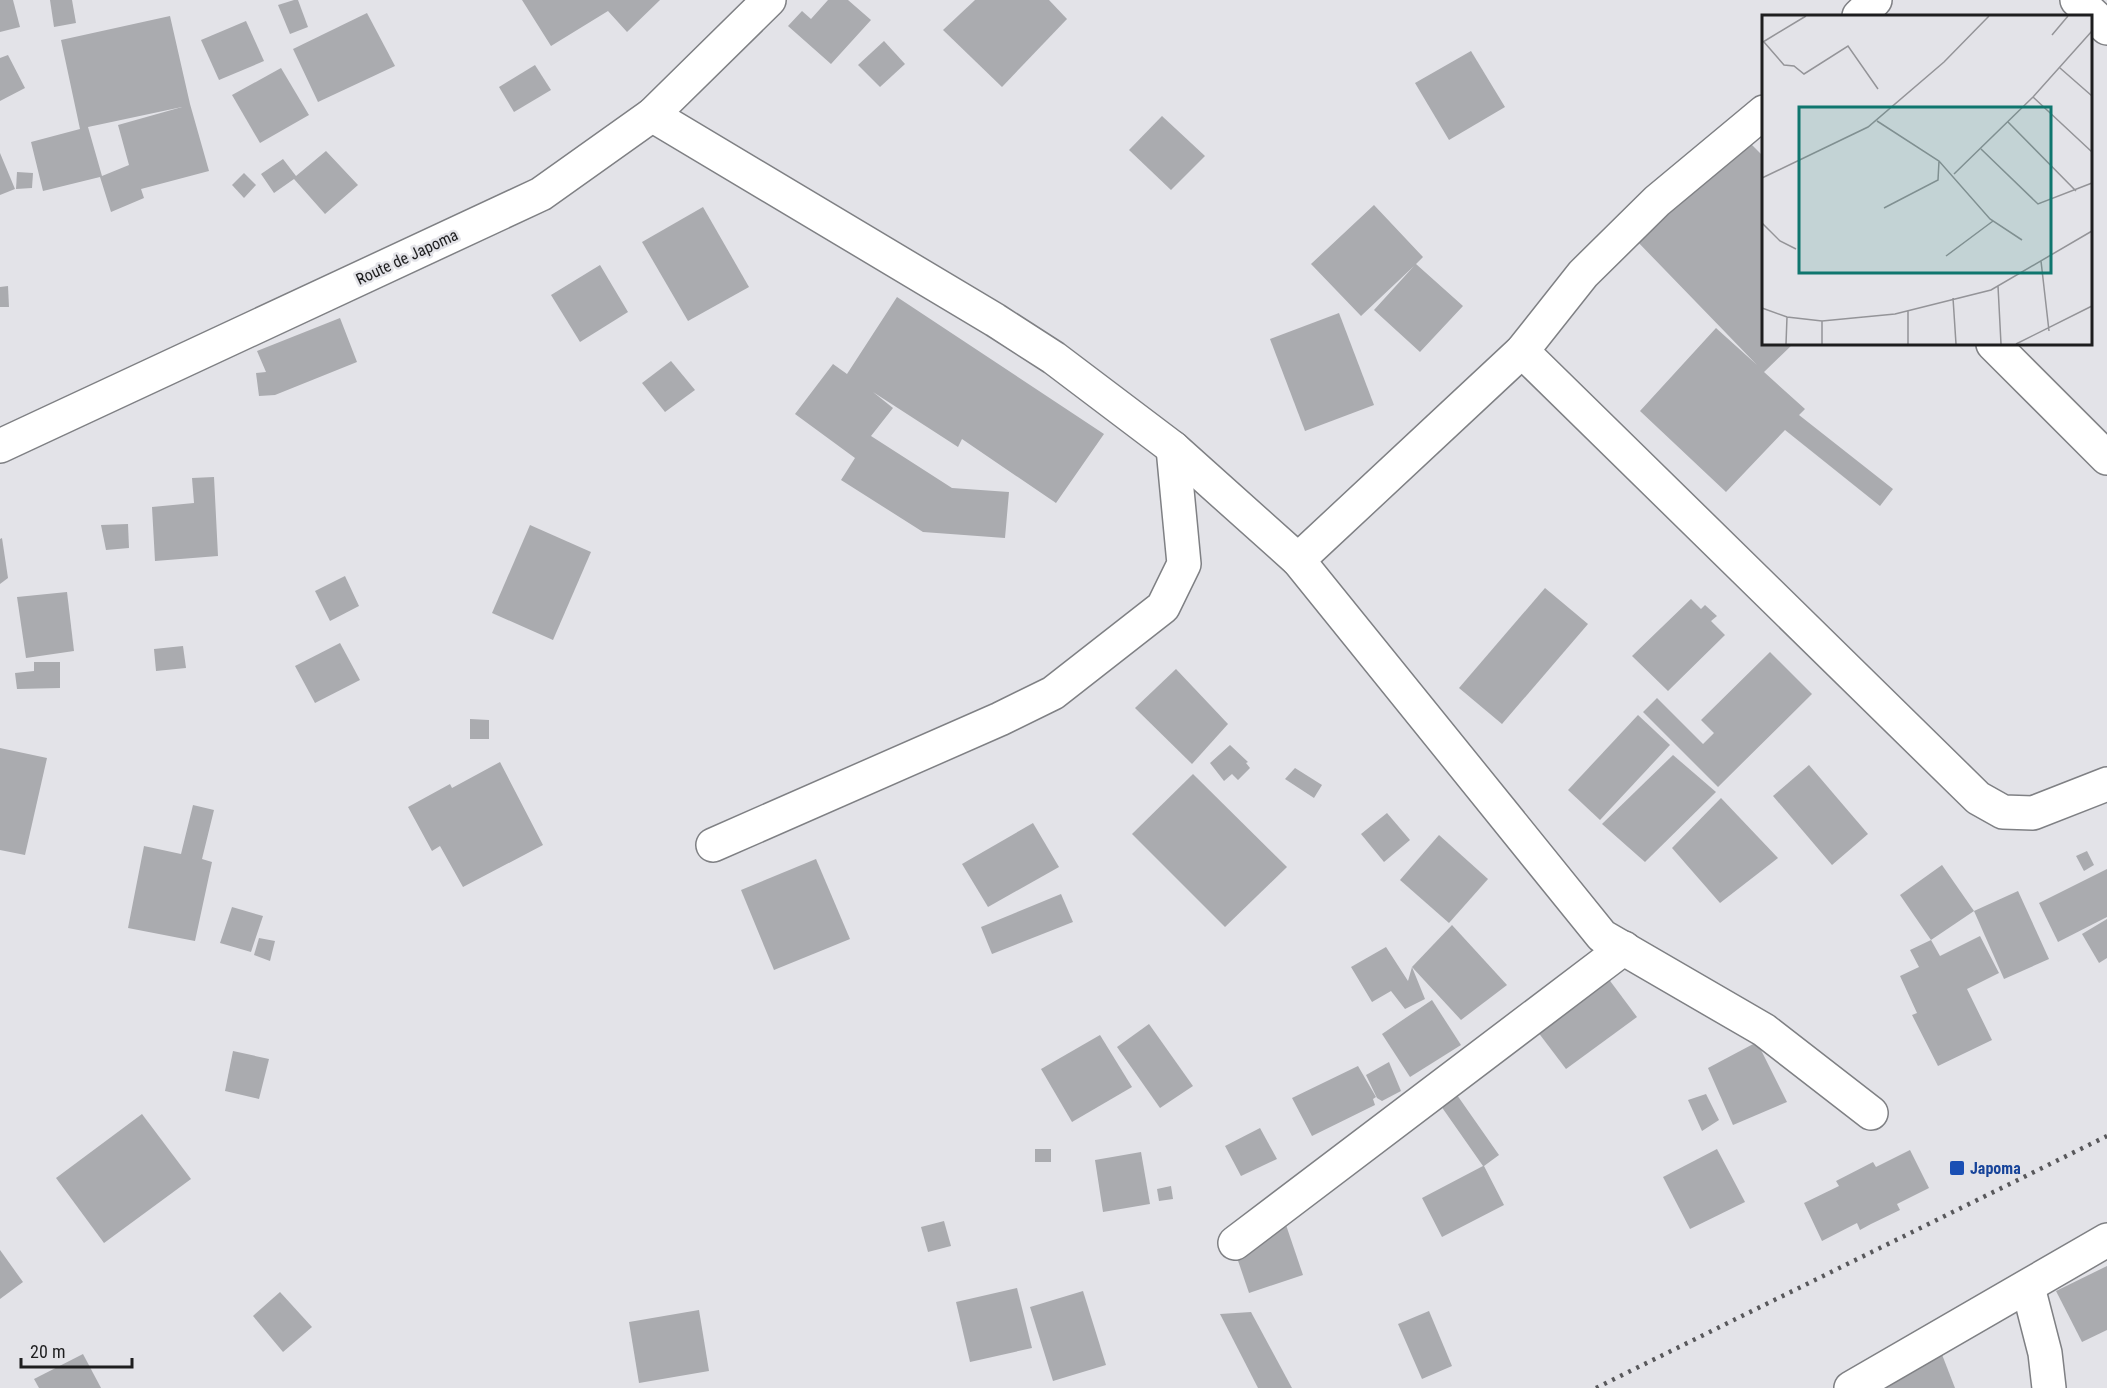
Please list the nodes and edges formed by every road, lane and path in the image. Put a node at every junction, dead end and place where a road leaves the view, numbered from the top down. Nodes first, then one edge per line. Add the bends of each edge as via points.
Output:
1 (769, 0) edge
2 (1875, 0) edge
3 (2077, 0) edge
4 (1860, 15) edge
5 (2107, 28) edge
6 (652, 115) junction
7 (1760, 121) edge
8 (1994, 345) edge
9 (1522, 351) junction
10 (0, 446) edge
11 (1173, 448) junction
12 (2107, 458) edge
13 (1298, 560) junction
14 (2107, 784) edge
15 (713, 845) dead end
16 (1624, 948) junction
17 (1871, 1113) dead end
18 (2107, 1240) edge
19 (1235, 1243) dead end
20 (2028, 1287) junction
21 (1851, 1388) edge
22 (2049, 1388) edge

1 - 6 street, Route de Japoma
2 - 4 street
3 - 5 street
6 - 10 street, Route de Japoma via 541,194
6 - 11 street via 995,320 1054,358
7 - 9 street via 1657,201 1583,274
8 - 12 street
9 - 13 street
9 - 14 street via 1978,798 2003,812 2033,813
11 - 13 street
11 - 15 street via 1184,564 1163,607 1053,693 1000,720
13 - 16 street via 1602,936
16 - 17 street via 1764,1030
16 - 19 street
18 - 20 street
20 - 21 street
20 - 22 street via 2045,1353

